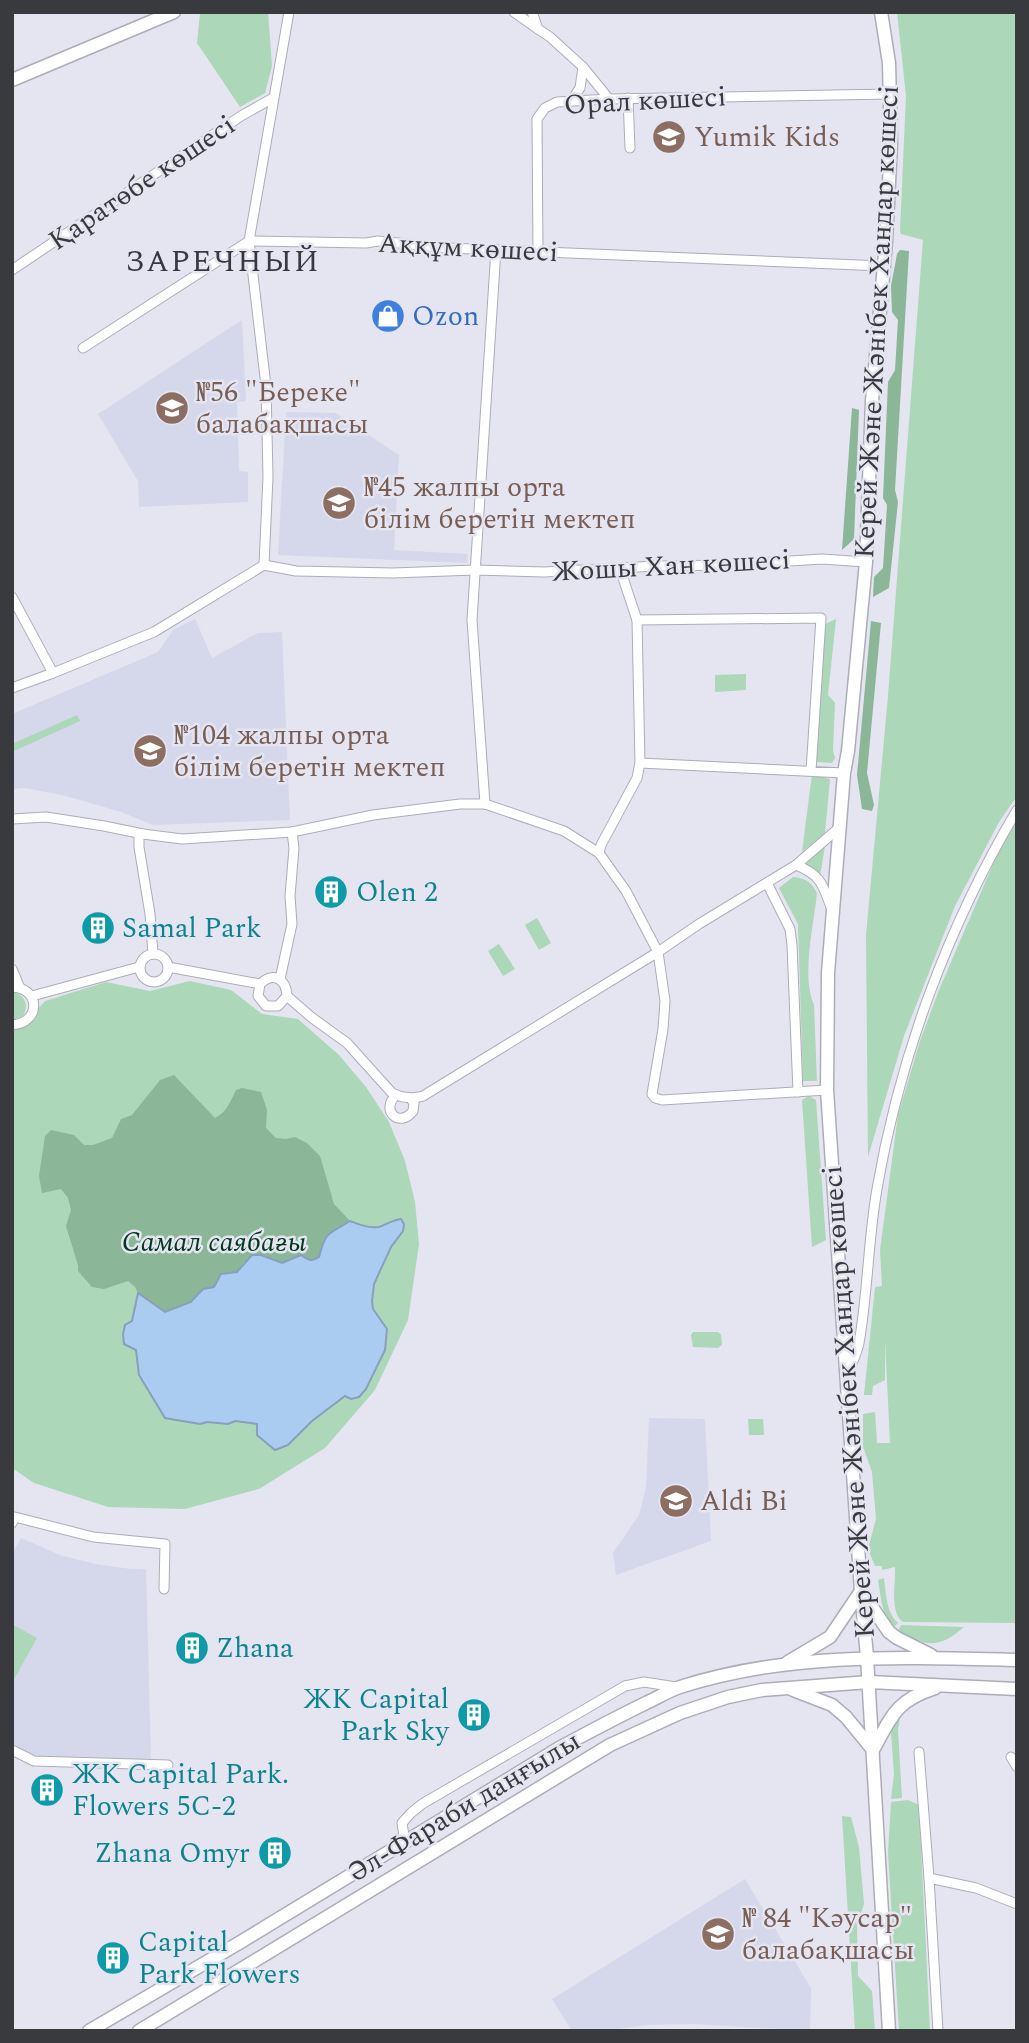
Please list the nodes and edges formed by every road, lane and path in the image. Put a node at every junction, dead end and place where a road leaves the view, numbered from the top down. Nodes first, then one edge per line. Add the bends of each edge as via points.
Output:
1 (289, 12) edge
2 (514, 12) edge
3 (531, 12) edge
4 (881, 12) edge
5 (166, 14) edge
6 (538, 29) junction
7 (583, 67) junction
8 (14, 76) edge
9 (891, 94) junction
10 (274, 98) junction
11 (628, 98) junction
12 (609, 99) junction
13 (571, 101) junction
14 (630, 148) dead end
15 (249, 241) junction
16 (496, 249) junction
17 (538, 251) junction
18 (883, 266) junction
19 (12, 270) edge
20 (83, 348) dead end
21 (866, 562) junction
22 (264, 565) junction
23 (620, 569) junction
24 (475, 570) junction
25 (12, 597) edge
26 (637, 621) junction
27 (53, 673) junction
28 (12, 688) edge
29 (640, 763) junction
30 (811, 771) junction
31 (844, 773) junction
32 (485, 804) junction
33 (1017, 810) edge
34 (12, 819) edge
35 (840, 827) junction
36 (292, 832) junction
37 (143, 834) junction
38 (599, 853) junction
39 (796, 865) junction
40 (767, 883) junction
41 (833, 912) junction
42 (658, 952) junction
43 (153, 954) junction
44 (139, 967) junction
45 (168, 967) junction
46 (12, 969) edge
47 (280, 979) junction
48 (260, 984) junction
49 (16, 987) edge
50 (32, 996) junction
51 (287, 996) junction
52 (12, 1025) edge
53 (827, 1090) junction
54 (798, 1092) junction
55 (397, 1095) junction
56 (410, 1098) junction
57 (847, 1378) junction
58 (12, 1522) edge
59 (164, 1590) dead end
60 (861, 1591) junction
61 (867, 1657) junction
62 (937, 1658) junction
63 (1017, 1660) edge
64 (783, 1665) junction
65 (869, 1682) junction
66 (944, 1686) junction
67 (678, 1688) junction
68 (789, 1688) junction
69 (1017, 1689) edge
70 (12, 1750) edge
71 (873, 1750) junction
72 (919, 1752) dead end
73 (1011, 1757) dead end
74 (168, 1765) dead end
75 (1017, 1767) edge
76 (458, 1810) junction
77 (470, 1831) junction
78 (405, 1842) junction
79 (929, 1878) junction
80 (1017, 1904) edge
81 (89, 2031) edge
82 (139, 2031) edge
83 (890, 2031) edge
84 (938, 2031) edge

1 - 10 street
2 - 6 street
3 - 6 street
4 - 9 main road, Керей Және Жәнібек Хандар көшесі
5 - 8 main road
6 - 7 street
7 - 12 street
7 - 13 street via 580,88
9 - 11 street, Орал көшесі
9 - 18 main road, Керей Және Жәнібек Хандар көшесі
10 - 15 street
10 - 19 street, Қаратөбе көшесі
11 - 12 street, Орал көшесі
11 - 14 street
12 - 13 street, Орал көшесі
13 - 17 street, Орал көшесі via 545,108 537,119
15 - 16 street, Аққұм көшесі via 378,241
15 - 20 street
15 - 22 street via 266,386
16 - 17 street, Аққұм көшесі
16 - 24 street
17 - 18 street, Аққұм көшесі
18 - 21 main road, Керей Және Жәнібек Хандар көшесі
21 - 23 street, Жошы Хан көшесі via 822,558
21 - 31 main road, Керей Және Жәнібек Хандар көшесі
22 - 24 street, Жошы Хан көшесі via 326,572
22 - 27 street via 154,632
23 - 24 street, Жошы Хан көшесі
23 - 26 street
24 - 32 street via 472,620
25 - 27 street
26 - 29 street
26 - 30 street via 821,618
27 - 28 street
29 - 30 street
29 - 38 street
30 - 31 street
31 - 35 main road, Керей Және Жәнібек Хандар көшесі
32 - 36 street via 373,815
32 - 38 street via 564,831
33 - 57 street via 953,937 911,1045 879,1177 859,1345
34 - 37 street via 46,817
35 - 39 street
35 - 41 main road, Керей Және Жәнібек Хандар көшесі
36 - 37 street via 182,839
36 - 47 street via 292,923
37 - 43 street via 139,847
38 - 42 street via 626,891
39 - 40 street
39 - 41 street via 821,880
40 - 42 street
40 - 54 street via 790,929
41 - 53 main road, Керей Және Жәнібек Хандар көшесі
42 - 54 street via 665,1001 655,1098
42 - 56 street via 423,1096
43 - 44 street via 142,959
43 - 45 street via 165,959
44 - 45 street via 150,982 163,979
44 - 50 street
45 - 48 street
46 - 49 street
47 - 48 street via 272,977
47 - 51 street
48 - 51 street via 258,996 266,1006 278,1006
49 - 50 street
50 - 52 street via 32,1016
51 - 55 street via 347,1043
53 - 54 street
53 - 57 main road, Керей Және Жәнібек Хандар көшесі
55 - 56 street
55 - 56 street via 390,1108 400,1119 414,1111
57 - 60 main road, Керей Және Жәнібек Хандар көшесі
58 - 59 street via 15,1517 93,1537 165,1544
60 - 61 main road, Керей Және Жәнібек Хандар көшесі
60 - 62 main road via 889,1632
60 - 64 main road via 830,1637
61 - 62 main road, Әл-Фараби даңғылы
61 - 64 main road, Әл-Фараби даңғылы
61 - 65 main road, Керей Және Жәнібек Хандар көшесі
62 - 63 main road, Әл-Фараби даңғылы
64 - 67 main road, Әл-Фараби даңғылы
65 - 66 main road, Әл-Фараби даңғылы
65 - 68 main road, Әл-Фараби даңғылы
65 - 71 main road, Керей Және Жәнібек Хандар көшесі
66 - 69 main road, Әл-Фараби даңғылы
66 - 71 main road via 902,1703
67 - 76 main road, Әл-Фараби даңғылы via 610,1720
67 - 78 street via 644,1682 625,1686 466,1772 402,1823
68 - 71 main road via 832,1705
68 - 77 main road, Әл-Фараби даңғылы via 728,1697 681,1713 610,1745
70 - 74 street via 34,1761
71 - 83 main road, Керей Және Жәнібек Хандар көшесі
72 - 79 street
73 - 75 street
76 - 77 main road
76 - 78 main road, Әл-Фараби даңғылы
77 - 82 main road, Әл-Фараби даңғылы
78 - 81 main road, Әл-Фараби даңғылы
79 - 80 street via 976,1888
79 - 84 street

